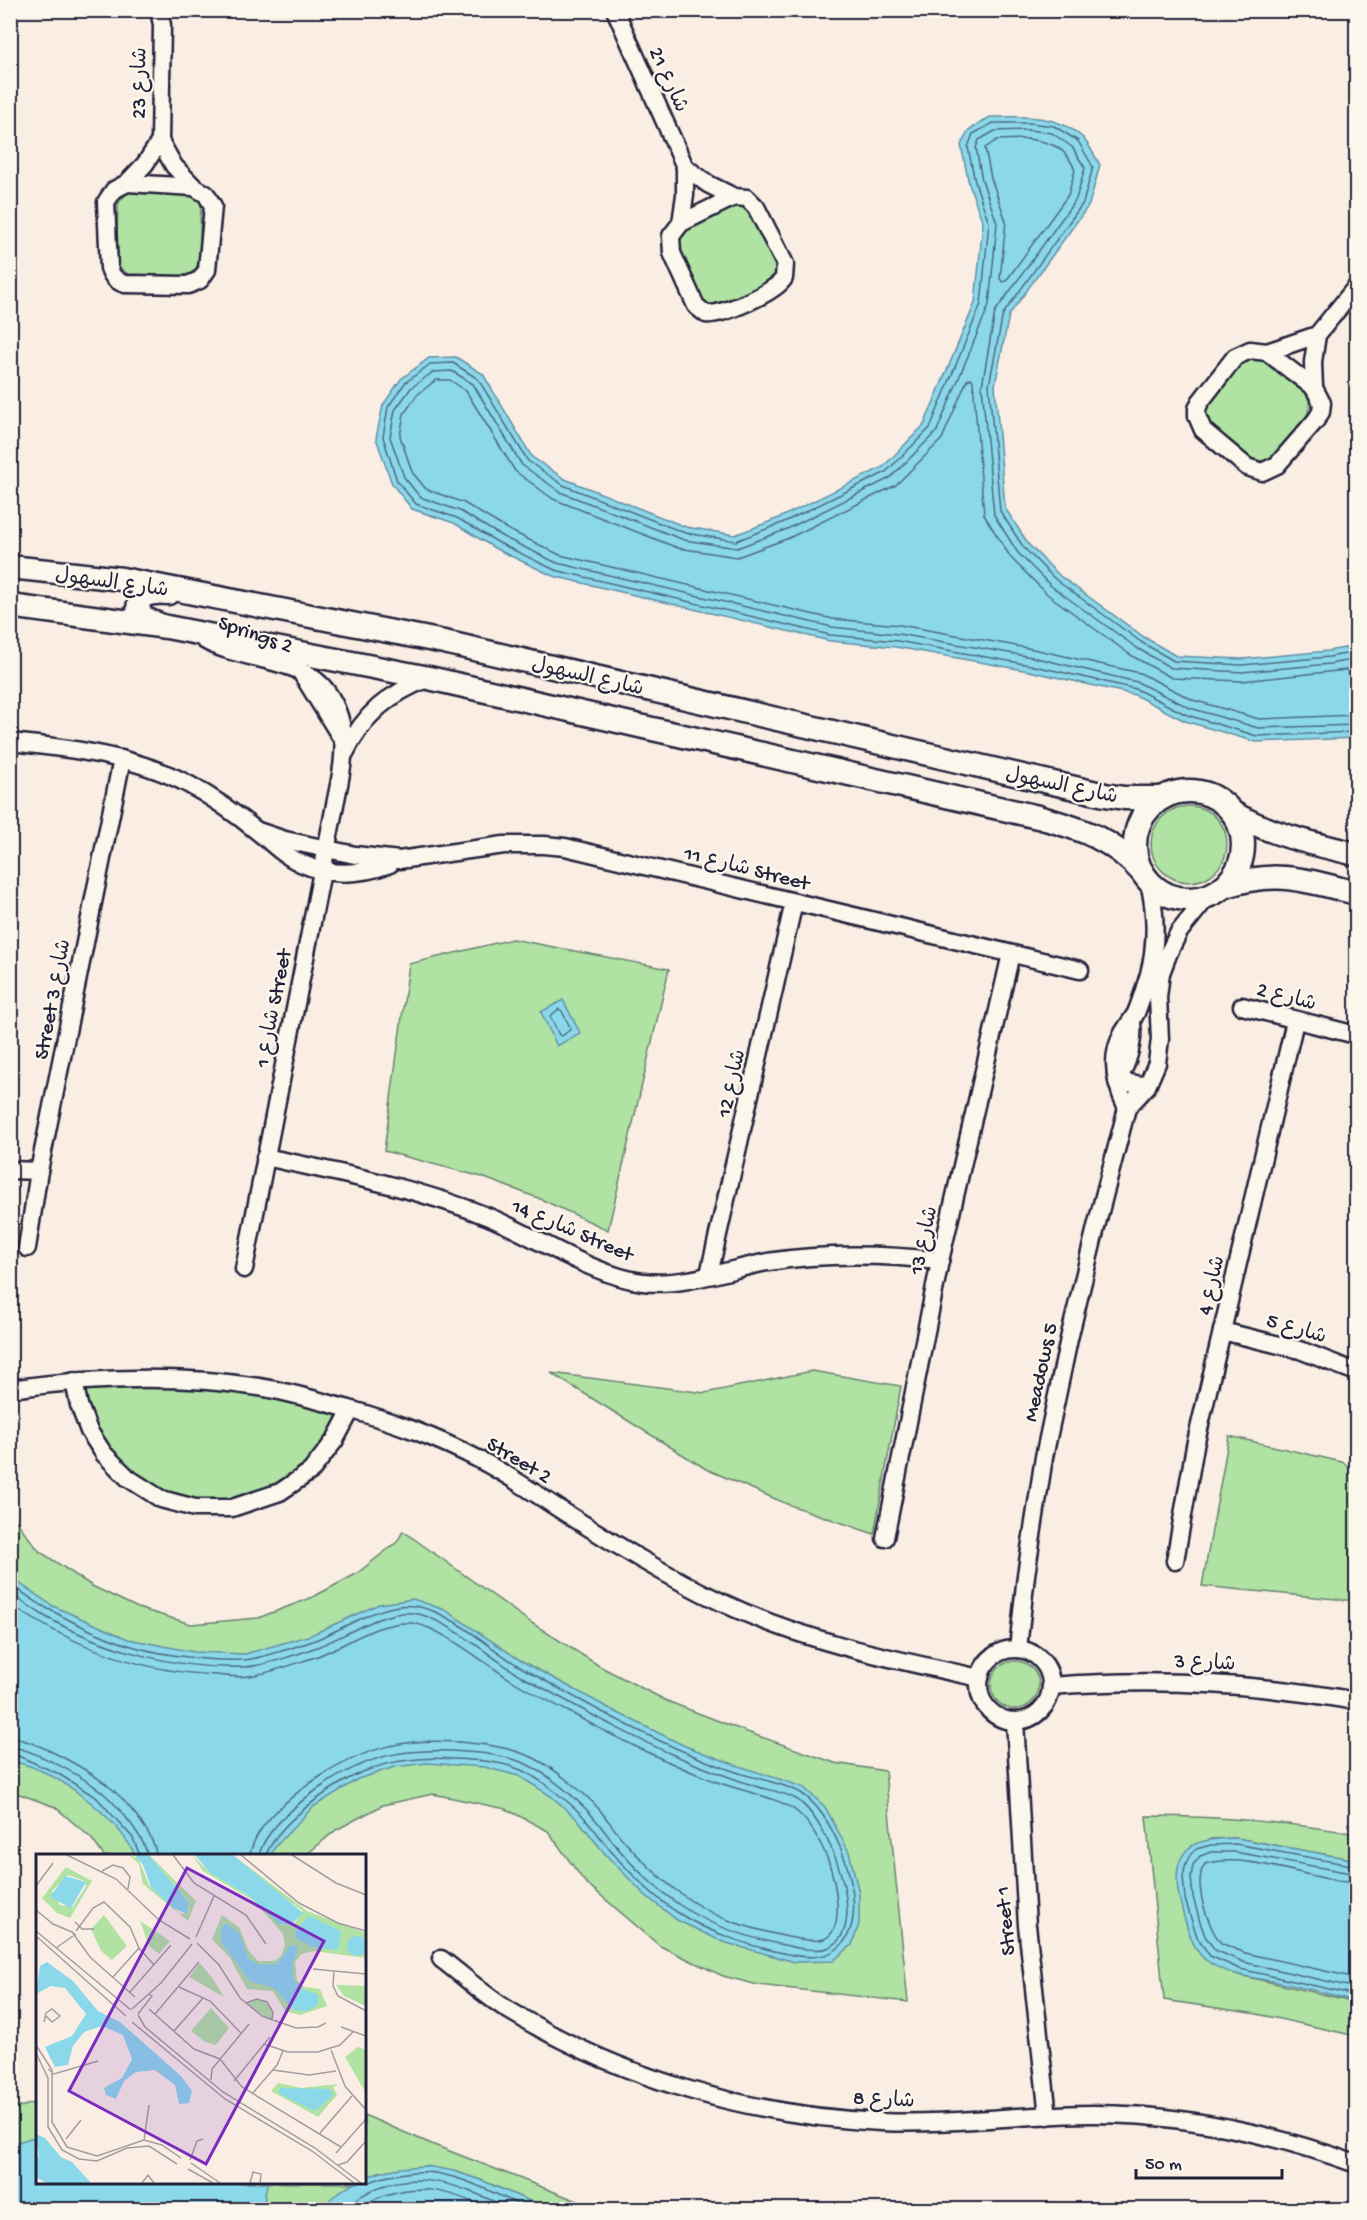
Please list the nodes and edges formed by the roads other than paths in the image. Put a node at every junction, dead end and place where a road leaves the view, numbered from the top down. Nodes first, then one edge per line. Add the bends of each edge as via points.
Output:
1 (615, 10) edge
2 (162, 15) edge
3 (160, 141) junction
4 (685, 167) junction
5 (127, 183) junction
6 (194, 187) junction
7 (734, 197) junction
8 (681, 223) junction
9 (1356, 287) edge
10 (1317, 336) junction
11 (1267, 352) junction
12 (1314, 388) junction
13 (10, 567) edge
14 (203, 594) junction
15 (10, 606) edge
16 (167, 627) junction
17 (196, 633) junction
18 (429, 678) junction
19 (10, 742) edge
20 (343, 757) junction
21 (122, 759) junction
22 (1162, 798) junction
23 (1233, 813) junction
24 (258, 831) junction
25 (327, 849) junction
26 (1356, 854) edge
27 (399, 860) junction
28 (323, 872) junction
29 (1146, 877) junction
30 (1216, 891) junction
31 (1356, 892) edge
32 (794, 902) junction
33 (1011, 954) junction
34 (1080, 970) dead end
35 (1242, 1006) dead end
36 (1131, 1021) junction
37 (1295, 1021) junction
38 (1159, 1027) junction
39 (1356, 1035) edge
40 (1117, 1081) junction
41 (1147, 1086) junction
42 (1128, 1108) junction
43 (265, 1157) junction
44 (10, 1170) edge
45 (39, 1171) junction
46 (27, 1248) dead end
47 (940, 1261) junction
48 (244, 1269) dead end
49 (709, 1274) junction
50 (1222, 1331) junction
51 (1356, 1372) edge
52 (74, 1381) junction
53 (10, 1389) edge
54 (351, 1410) junction
55 (885, 1538) dead end
56 (1175, 1561) dead end
57 (1018, 1649) junction
58 (980, 1678) junction
59 (1051, 1686) junction
60 (1356, 1701) edge
61 (1015, 1721) junction
62 (441, 1959) dead end
63 (1048, 2116) junction
64 (1356, 2164) edge

1 - 4 street, شارع 21
2 - 3 street, شارع 23
3 - 5 street, شارع 23
3 - 6 street, شارع 23 via 174,166
4 - 7 street, شارع 21
4 - 8 street, شارع 21
5 - 6 street
5 - 6 street, شارع 23 via 114,190 106,202 109,268 114,279 125,284 188,285 205,276 213,206 206,194
7 - 8 street
7 - 8 street, شارع 21 via 747,198 756,207 784,264 784,278 775,289 719,314 701,311 672,253 671,236
9 - 10 street
10 - 11 street
10 - 12 street
11 - 12 street
11 - 12 street via 1250,350 1235,357 1197,409 1203,430 1247,467 1254,471 1270,470 1316,420 1322,403
13 - 14 main road, شارع السهول via 122,579
14 - 16 main road via 152,593 140,599 139,613 143,618
14 - 22 main road, شارع السهول via 444,642 1105,795
15 - 16 main road, شارع السهول
16 - 17 main road, شارع السهول
17 - 18 main road, شارع السهول
17 - 20 street, Springs 2 via 213,646 280,664 320,683 341,720
18 - 20 street via 383,702 365,720
18 - 29 main road, شارع السهول via 1038,816 1099,837
19 - 21 street
20 - 25 street, شارع 1 Street
21 - 24 street via 189,785
21 - 45 street, Street شارع 3
22 - 23 main road via 1177,792 1209,794
22 - 29 main road via 1149,809 1135,840 1136,857
23 - 26 main road via 1283,836
23 - 30 main road via 1244,844 1241,860 1234,875
24 - 25 street, شارع 11 Street
24 - 28 street via 294,860
25 - 27 street, شارع 11 Street
25 - 28 street, شارع 1 Street
27 - 28 street, شارع 11 Street via 354,872
27 - 32 street, شارع 11 Street via 504,845 544,845 585,851
28 - 43 street, شارع 1 Street
29 - 30 main road via 1162,892 1177,898 1193,899
29 - 36 street via 1154,904 1154,949
30 - 31 main road via 1250,879 1278,876
30 - 38 street, Meadows 5 via 1179,932 1169,952 1161,973
32 - 33 street, شارع 11 Street
32 - 49 street, شارع 12
33 - 34 street, شارع 11 Street
33 - 47 street, شارع 13
35 - 37 street, شارع 2
36 - 38 street
36 - 40 street via 1131,1042
37 - 39 street, شارع 2
37 - 50 street, شارع 4
38 - 41 street, Meadows 5 via 1160,1052
40 - 41 street
40 - 42 street
41 - 42 street, Meadows 5
42 - 57 street, Meadows 5 via 1069,1339 1044,1457
43 - 48 street, شارع 1 Street
43 - 49 street, شارع 14 Street via 443,1201 489,1217 621,1277 665,1283
44 - 45 street
45 - 46 street, Street شارع 3
47 - 49 street, شارع 14 Street via 832,1256 770,1262
47 - 55 street, شارع 13
50 - 51 street, شارع 5 via 1300,1350
50 - 56 street, شارع 4 via 1195,1446
52 - 53 street, Street 2
52 - 54 street, Street 2 via 128,1377 216,1381 304,1396
52 - 54 street via 89,1431 104,1454 128,1478 161,1499 195,1508 232,1508 280,1492 310,1471 335,1440
54 - 58 street, Street 2 via 420,1431 482,1461 626,1552 721,1602 822,1641
57 - 58 street via 993,1656
57 - 59 street via 1046,1665
58 - 61 street via 979,1688 987,1708
59 - 60 street, شارع 3 via 1209,1683
59 - 61 street via 1040,1711
61 - 63 street, Street 1 via 1027,1925
62 - 63 street, شارع 8 via 508,2010 555,2037 656,2080 718,2098 825,2117 880,2122
63 - 64 street, شارع 8 via 1092,2114 1194,2121 1305,2145

